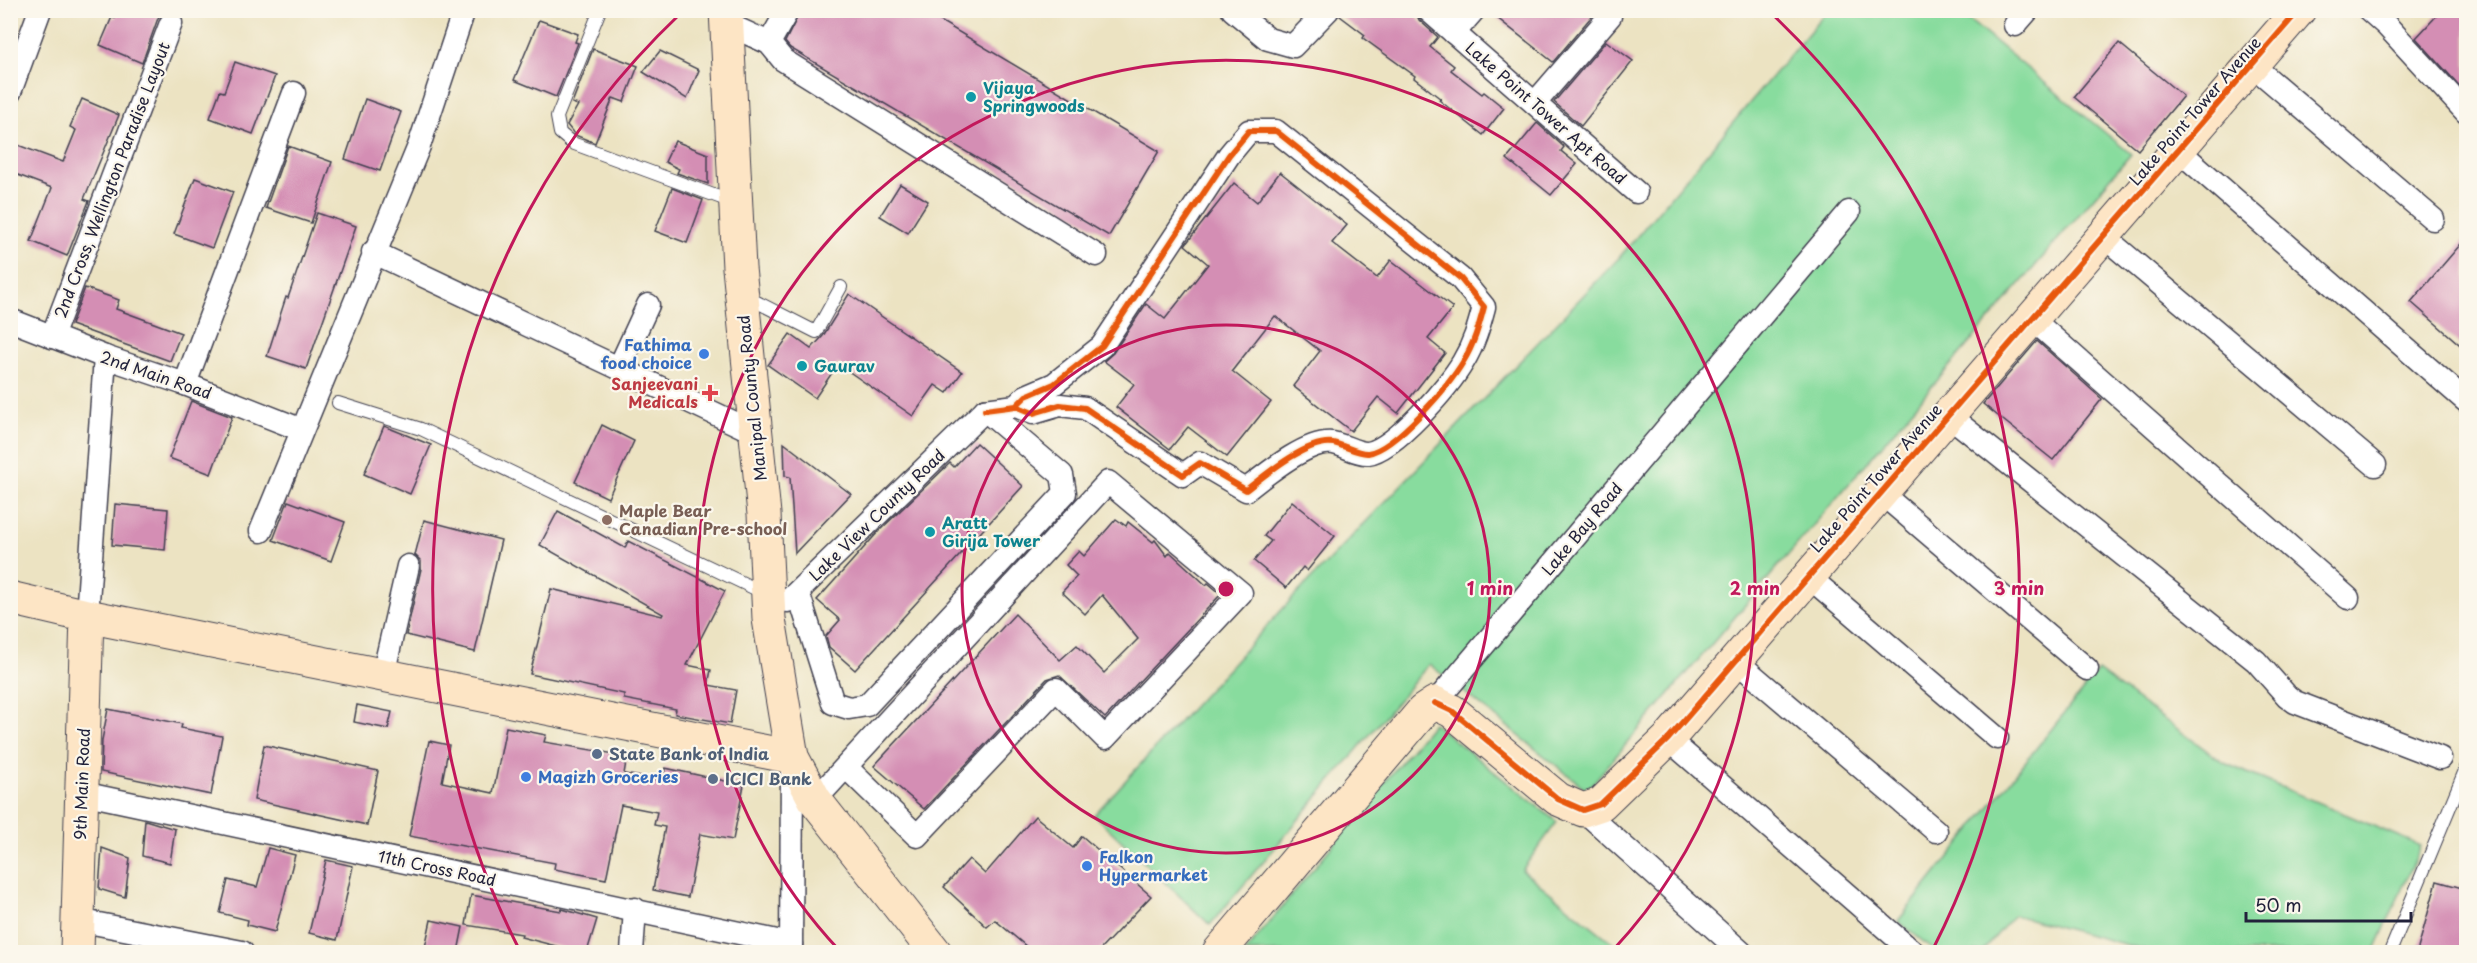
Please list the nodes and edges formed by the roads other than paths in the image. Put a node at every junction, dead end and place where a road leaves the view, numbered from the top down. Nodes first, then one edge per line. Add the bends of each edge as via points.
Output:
1 (40, 10) edge
2 (464, 10) edge
3 (600, 10) edge
4 (788, 10) edge
5 (1233, 10) edge
6 (1328, 10) edge
7 (1428, 10) edge
8 (1474, 10) edge
9 (2300, 10) edge
10 (2369, 10) edge
11 (1610, 16) dead end
12 (171, 23) dead end
13 (727, 25) edge
14 (1454, 33) junction
15 (776, 52) junction
16 (2252, 65) junction
17 (10, 92) edge
18 (294, 93) dead end
19 (1534, 103) junction
20 (2466, 112) edge
21 (2178, 150) junction
22 (1636, 192) dead end
23 (736, 204) junction
24 (1849, 212) dead end
25 (2433, 219) dead end
26 (2103, 236) junction
27 (374, 252) junction
28 (1096, 255) dead end
29 (841, 287) dead end
30 (741, 294) junction
31 (648, 305) dead end
32 (2032, 319) junction
33 (10, 320) edge
34 (52, 337) junction
35 (105, 357) junction
36 (618, 368) junction
37 (185, 384) junction
38 (2464, 393) edge
39 (1057, 395) junction
40 (338, 403) dead end
41 (985, 410) junction
42 (1948, 415) junction
43 (302, 430) junction
44 (756, 433) junction
45 (2375, 465) dead end
46 (1881, 493) junction
47 (261, 531) dead end
48 (408, 566) dead end
49 (1809, 577) junction
50 (10, 598) edge
51 (2348, 598) dead end
52 (778, 602) junction
53 (87, 616) junction
54 (1736, 661) junction
55 (2087, 669) dead end
56 (383, 675) junction
57 (1435, 703) junction
58 (1997, 738) dead end
59 (1668, 739) junction
60 (792, 757) junction
61 (2440, 758) joint
62 (846, 767) junction
63 (2466, 768) edge
64 (82, 793) junction
65 (815, 800) junction
66 (1583, 810) junction
67 (1936, 831) dead end
68 (635, 909) junction
69 (78, 920) junction
70 (791, 948) edge
71 (77, 952) edge
72 (242, 952) edge
73 (632, 952) edge
74 (936, 952) edge
75 (1219, 952) edge
76 (1741, 952) edge
77 (1913, 952) edge
78 (2390, 952) edge

1 - 17 street
2 - 27 street via 418,146
3 - 23 lane via 557,117 560,133 572,143
4 - 15 street
5 - 6 street via 1268,39 1293,46
7 - 14 street, Lake Point Tower Apt Road
8 - 14 street
9 - 16 street, Lake Point Tower Avenue
10 - 20 street
11 - 19 street
12 - 34 street, 2nd Cross, Wellington Paradise Layout
13 - 15 street via 766,57
13 - 23 street, Manipal County Road
14 - 19 street, Lake Point Tower Apt Road
15 - 28 street
16 - 21 street, Lake Point Tower Avenue
16 - 25 street
18 - 37 street
19 - 22 street, Lake Point Tower Apt Road
21 - 26 street, Lake Point Tower Avenue
21 - 38 street
23 - 30 street, Manipal County Road
24 - 57 street, Lake Bay Road
26 - 32 street, Lake Point Tower Avenue
26 - 45 street
27 - 36 street
27 - 43 street
29 - 30 lane via 816,332
30 - 44 street, Manipal County Road
31 - 36 street
32 - 42 street, Lake Point Tower Avenue
32 - 51 street
33 - 34 street, 2nd Main Road
34 - 35 street, 2nd Main Road
35 - 37 street, 2nd Main Road
35 - 53 street
36 - 44 street
37 - 43 street, 2nd Main Road
39 - 39 street via 1085,408 1183,476 1200,463 1246,490 1302,451 1331,442 1368,453 1392,443 1462,364 1476,338 1484,307 1460,278 1276,131 1249,131 1102,346
39 - 41 street via 1033,413 1016,406
40 - 52 lane via 421,429
41 - 52 street, Lake View County Road
41 - 52 street via 1062,475 1065,493 867,705 849,708 833,703
42 - 46 street, Lake Point Tower Avenue
42 - 61 street via 2256,661 2295,702
43 - 47 street
44 - 52 street, Manipal County Road
46 - 49 street, Lake Point Tower Avenue
46 - 55 street
48 - 56 street
49 - 54 street, Lake Point Tower Avenue
49 - 58 street
50 - 53 street
52 - 60 street, Manipal County Road
53 - 56 street
53 - 64 street, 9th Main Road
54 - 59 street, Lake Point Tower Avenue
54 - 67 street
56 - 60 street
57 - 66 street via 1452,711 1558,800
57 - 75 street, Lake Bay Road via 1423,711
59 - 66 street, Lake Point Tower Avenue via 1601,804
59 - 77 street
60 - 65 street, Manipal County Road
60 - 70 street
61 - 63 lane
62 - 62 street via 1108,482 1241,593 1105,738 1056,689 917,836
62 - 65 street
63 - 78 lane
64 - 68 street, 11th Cross Road
64 - 69 street, 9th Main Road
65 - 74 street, Manipal County Road
66 - 76 street
68 - 70 street, 11th Cross Road
68 - 73 street
69 - 71 street, 9th Main Road
69 - 72 street

